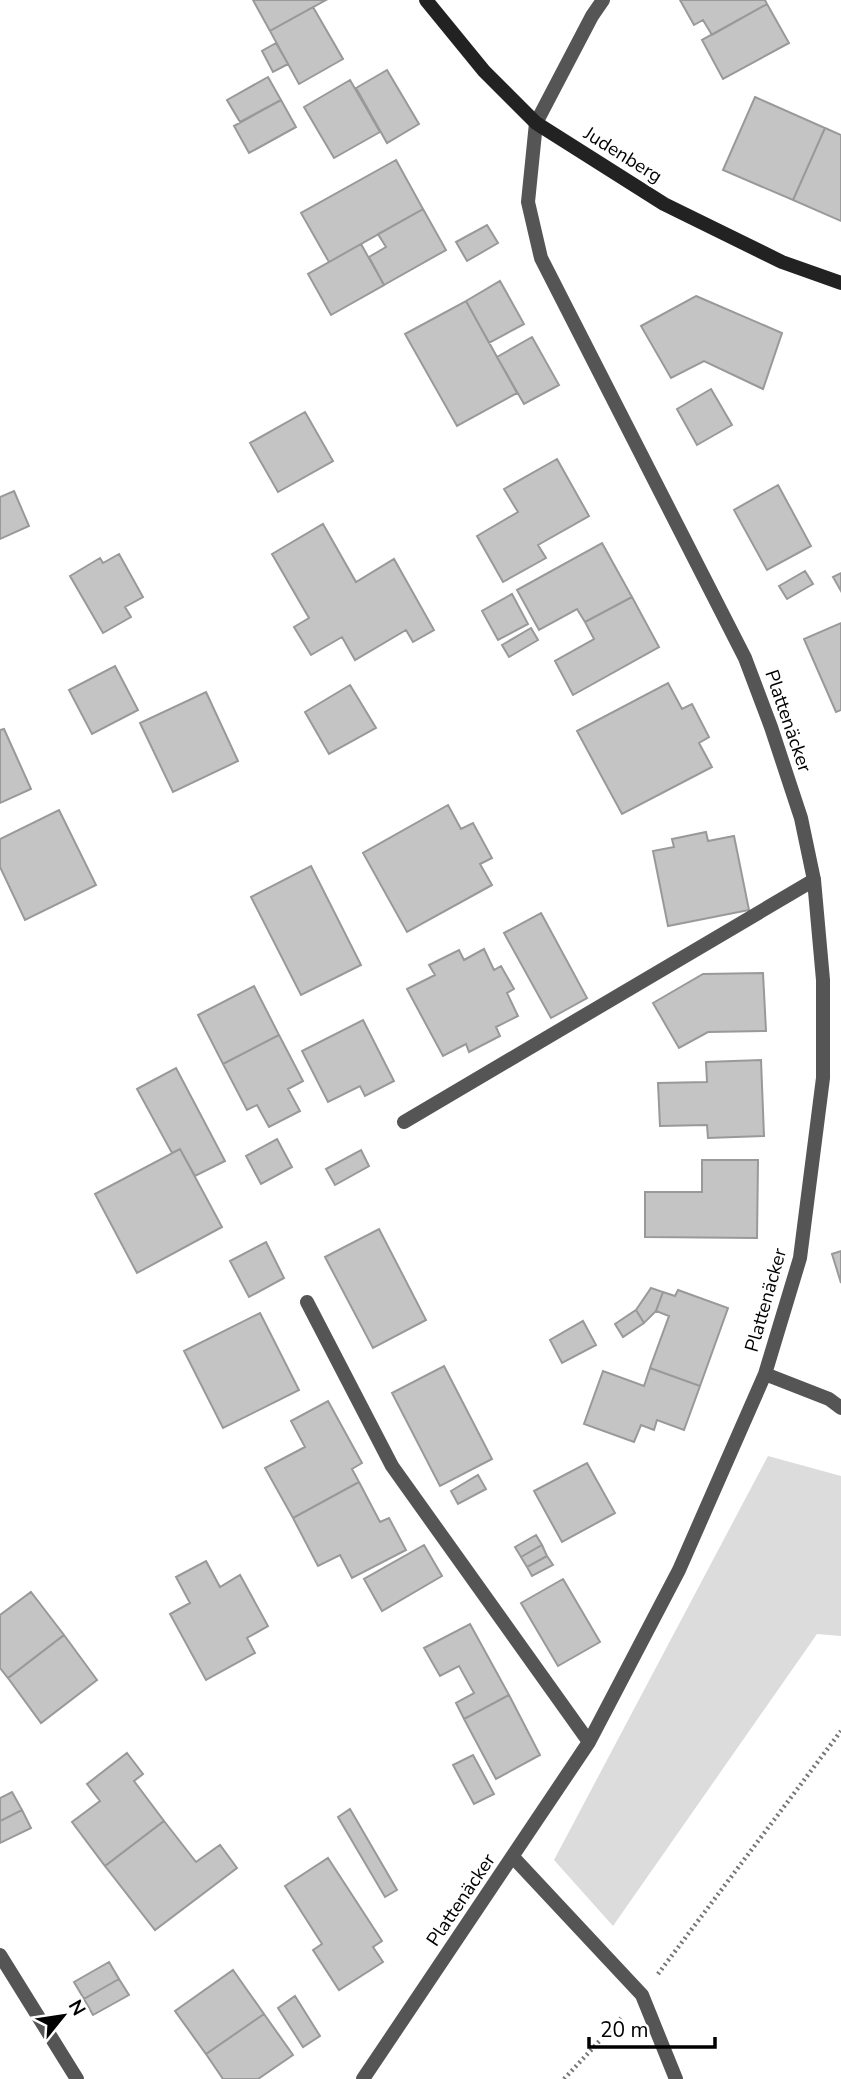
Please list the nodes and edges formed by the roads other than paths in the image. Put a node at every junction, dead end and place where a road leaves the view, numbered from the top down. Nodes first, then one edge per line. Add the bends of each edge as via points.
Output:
1 (426, 0) edge
2 (603, 0) edge
3 (536, 123) junction
4 (841, 283) edge
5 (814, 880) junction
6 (404, 1122) dead end
7 (307, 1302) dead end
8 (765, 1374) junction
9 (841, 1408) edge
10 (589, 1742) junction
11 (513, 1857) junction
12 (0, 1955) edge
13 (77, 2079) edge
14 (363, 2079) edge
15 (676, 2079) edge

1 - 3 street, Judenberg via 484,71
2 - 3 street
3 - 4 street, Judenberg via 664,204 782,262
3 - 5 street, Plattenäcker via 528,202 541,258 745,659 801,818
5 - 6 street
5 - 8 street, Plattenäcker via 823,1078 800,1258
7 - 10 street via 392,1466
8 - 9 street, Plattenäcker
8 - 10 street, Plattenäcker via 679,1570
10 - 11 street, Plattenäcker
11 - 14 street, Plattenäcker
11 - 15 street via 642,1995
12 - 13 street

